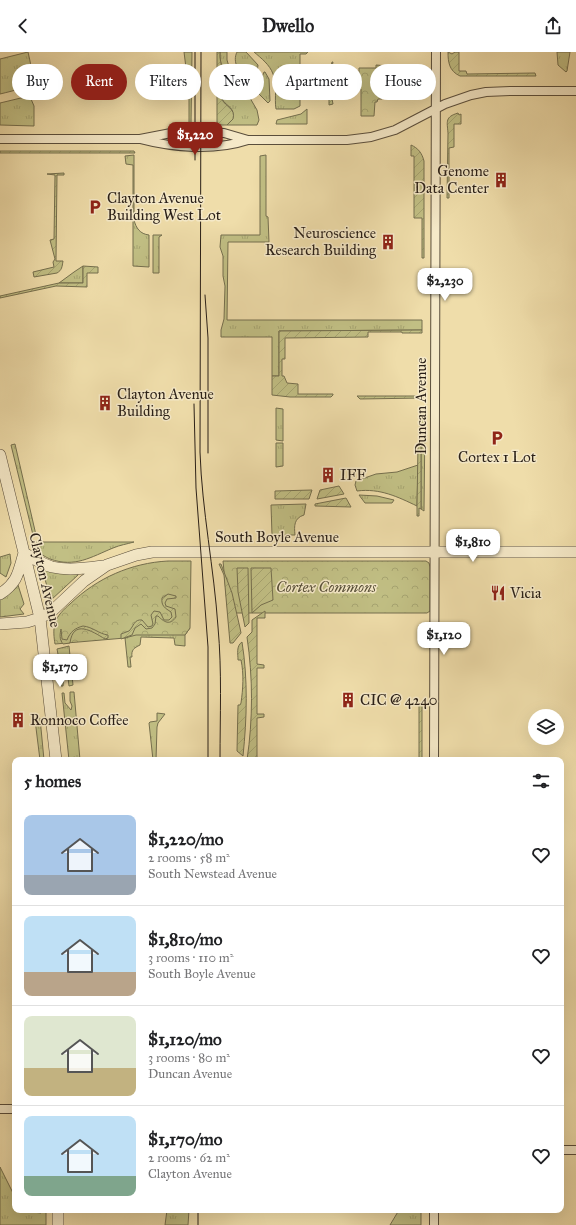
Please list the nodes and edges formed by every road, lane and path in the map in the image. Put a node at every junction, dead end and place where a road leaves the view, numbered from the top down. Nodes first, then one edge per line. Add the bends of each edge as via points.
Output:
1 (436, 52) edge
2 (576, 91) edge
3 (436, 108) junction
4 (0, 139) edge
5 (140, 139) junction
6 (248, 140) junction
7 (1, 461) edge
8 (434, 552) junction
9 (576, 552) edge
10 (24, 553) junction
11 (107, 565) junction
12 (0, 594) edge
13 (40, 618) junction
14 (0, 624) edge
15 (56, 757) edge
16 (434, 757) edge
17 (0, 1109) edge
18 (12, 1109) edge
19 (564, 1150) edge
20 (576, 1150) edge
21 (58, 1213) edge
22 (434, 1213) edge
23 (58, 1225) edge
24 (434, 1225) edge

1 - 3 street, Duncan Avenue
2 - 3 street via 486,92 457,99
3 - 6 street via 395,130 370,137 347,140
3 - 8 street, Duncan Avenue
4 - 5 street
5 - 6 street via 171,133 224,133
5 - 6 street via 170,146 224,146
7 - 10 street, Clayton Avenue
8 - 9 street, South Boyle Avenue
8 - 11 street, South Boyle Avenue via 159,552 136,555
8 - 16 street, Duncan Avenue
10 - 11 street via 62,568
10 - 12 street via 16,579
10 - 13 street, Clayton Avenue
11 - 13 street, South Boyle Avenue via 84,581 51,612
13 - 14 street, South Boyle Avenue via 27,622
13 - 15 street, Clayton Avenue
17 - 18 street
19 - 20 street
21 - 23 street
22 - 24 street

